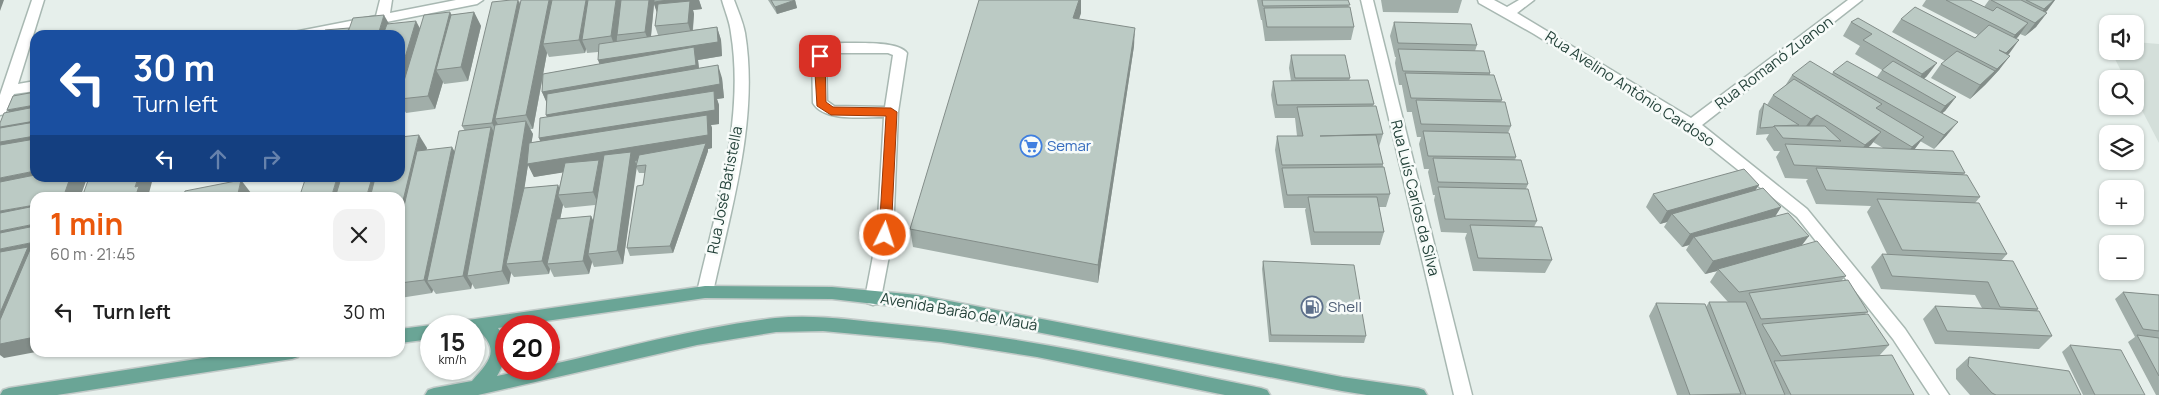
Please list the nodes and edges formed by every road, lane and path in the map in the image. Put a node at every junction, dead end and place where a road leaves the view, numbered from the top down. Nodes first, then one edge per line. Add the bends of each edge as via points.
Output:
1 (38, 0) edge
2 (386, 0) edge
3 (477, 0) edge
4 (728, 0) edge
5 (1367, 0) edge
6 (1484, 0) edge
7 (1528, 0) edge
8 (1856, 0) edge
9 (1507, 13) junction
10 (382, 19) junction
11 (325, 30) edge
12 (30, 87) edge
13 (9, 90) junction
14 (0, 110) edge
15 (891, 112) junction
16 (1692, 125) junction
17 (705, 292) junction
18 (873, 298) junction
19 (485, 323) edge
20 (485, 330) edge
21 (420, 333) edge
22 (405, 335) edge
23 (259, 357) edge
24 (485, 379) edge
25 (484, 380) edge
26 (477, 388) junction
27 (9, 395) edge
28 (434, 395) edge
29 (1261, 395) edge
30 (1418, 395) edge
31 (1463, 395) edge
32 (1940, 395) edge

1 - 13 street
2 - 10 street
3 - 10 street
4 - 17 street, Rua José Batistella via 738,32 742,76 735,150
5 - 31 street, Rua Luís Carlos da Silva
6 - 9 street, Rua Avelino Antônio Cardoso
7 - 9 street
8 - 16 street, Rua Romanó Zuanon
9 - 16 street, Rua Avelino Antônio Cardoso
10 - 11 street
12 - 13 street
13 - 14 street
15 - 15 street via 831,111 820,104 820,56 828,48 890,49 900,53
15 - 18 street via 885,235
16 - 32 street, Rua Avelino Antônio Cardoso via 1802,213 1899,334
17 - 18 main road, Avenida Barão de Mauá via 832,293
17 - 19 main road, Avenida Barão de Mauá
18 - 30 main road, Avenida Barão de Mauá via 918,302 1342,384
20 - 24 main road via 496,336 500,344 497,365
21 - 22 main road
23 - 27 main road
25 - 26 main road
26 - 28 main road, Avenida Barão de Mauá
26 - 29 main road, Avenida Barão de Mauá via 697,338 776,325 823,324 940,334

